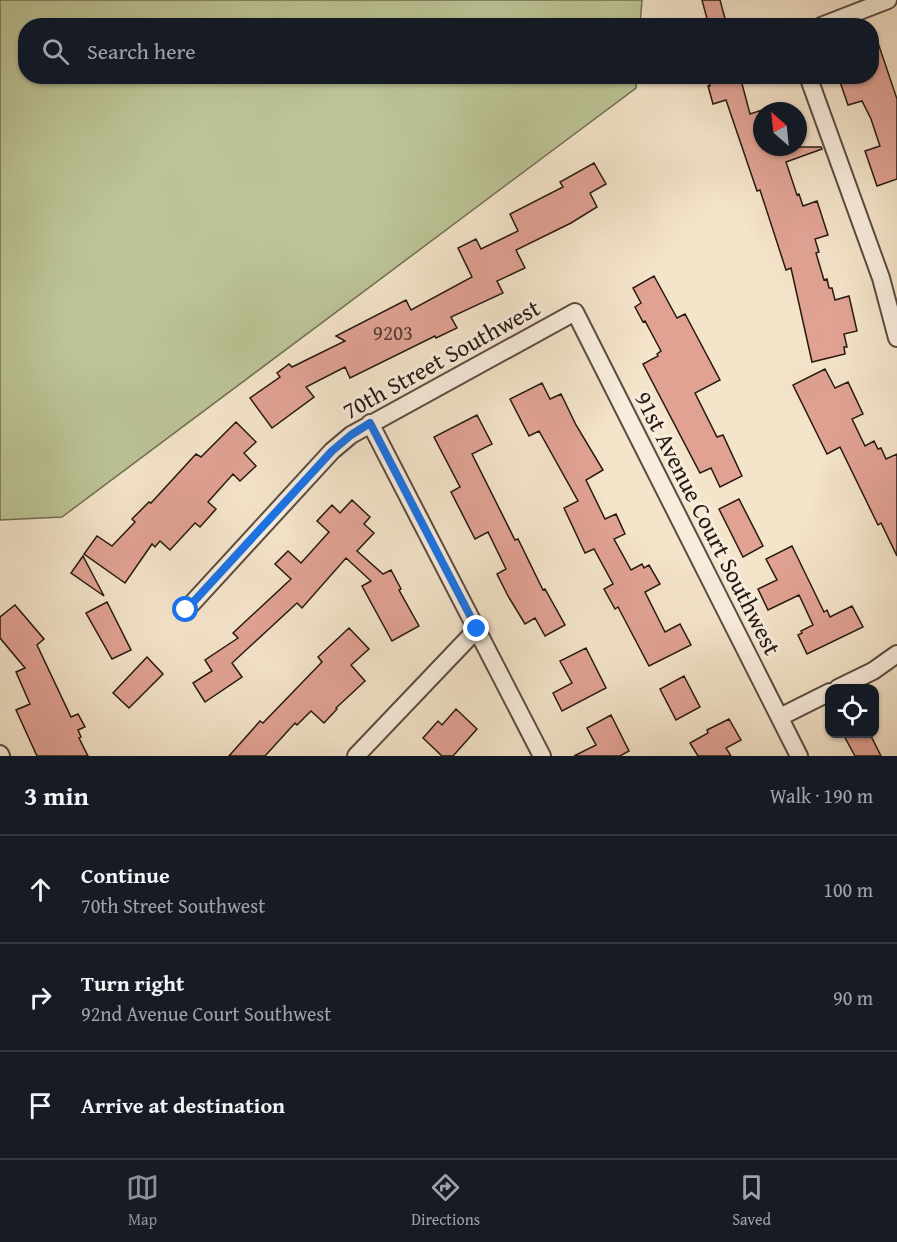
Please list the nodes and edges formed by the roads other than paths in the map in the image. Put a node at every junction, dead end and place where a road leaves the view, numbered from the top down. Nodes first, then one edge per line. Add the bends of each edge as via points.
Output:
1 (888, 0) edge
2 (842, 18) edge
3 (811, 84) edge
4 (575, 312) joint
5 (897, 338) edge
6 (370, 423) junction
7 (186, 610) dead end
8 (477, 629) junction
9 (897, 654) edge
10 (845, 684) edge
11 (825, 694) edge
12 (780, 717) junction
13 (356, 756) edge
14 (542, 756) edge
15 (799, 756) edge

1 - 2 street
3 - 5 street via 881,278
4 - 6 street, 70th Street Southwest
4 - 12 street, 91st Avenue Court Southwest
6 - 7 street, 70th Street Southwest via 332,451
6 - 8 street
8 - 13 street
8 - 14 street
9 - 10 street
11 - 12 street
12 - 15 street, 91st Avenue Court Southwest

